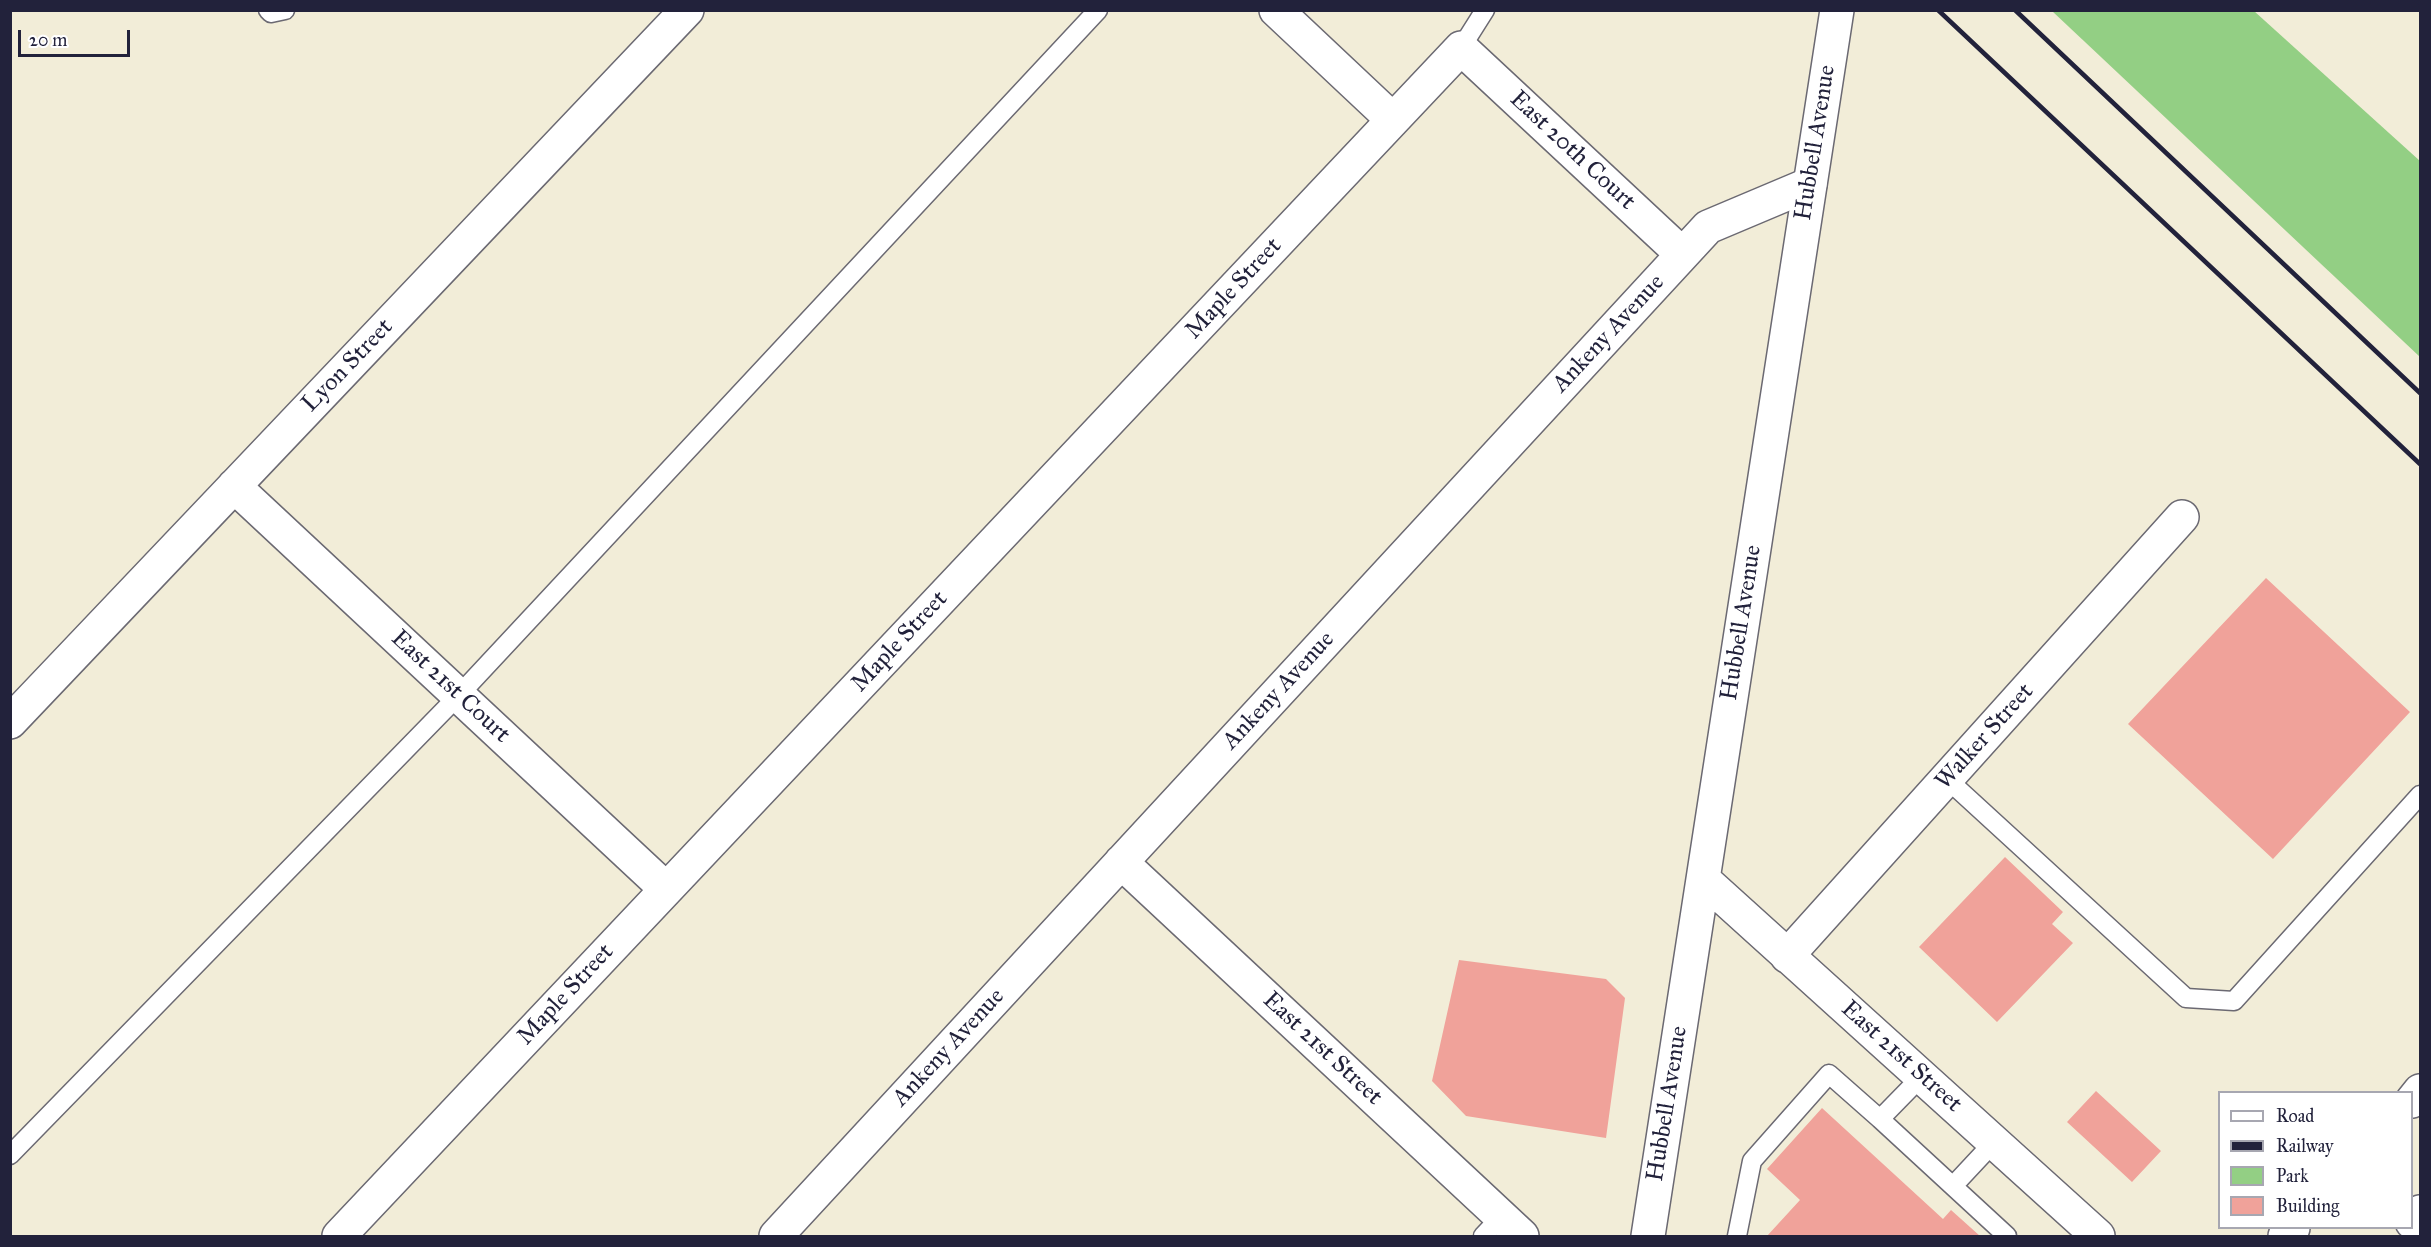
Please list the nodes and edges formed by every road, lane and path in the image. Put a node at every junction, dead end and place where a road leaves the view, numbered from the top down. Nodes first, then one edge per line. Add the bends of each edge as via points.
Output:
1 (268, 10) edge
2 (285, 10) edge
3 (687, 10) edge
4 (1098, 10) edge
5 (1276, 10) edge
6 (1485, 10) edge
7 (1837, 10) edge
8 (1461, 48) junction
9 (1394, 120) junction
10 (1810, 184) junction
11 (1682, 254) junction
12 (234, 486) junction
13 (2182, 517) dead end
14 (459, 695) junction
15 (10, 722) edge
16 (1947, 779) junction
17 (2421, 795) edge
18 (1121, 862) junction
19 (1703, 879) junction
20 (666, 889) junction
21 (1787, 956) junction
22 (1922, 1076) junction
23 (1880, 1119) junction
24 (1995, 1141) junction
25 (10, 1155) edge
26 (1953, 1186) junction
27 (1502, 1230) edge
28 (339, 1236) edge
29 (776, 1236) edge
30 (1648, 1236) edge
31 (1737, 1236) edge
32 (2007, 1236) edge
33 (2098, 1236) edge

1 - 2 lane
3 - 12 street, Lyon Street
4 - 14 lane
5 - 9 street
6 - 8 lane
7 - 10 street, Hubbell Avenue
8 - 9 street, Maple Street
8 - 11 street, East 20th Court
9 - 20 street, Maple Street
10 - 11 street, Ankeny Avenue via 1708,226
10 - 19 street, Hubbell Avenue
11 - 18 street, Ankeny Avenue
12 - 14 street, East 21st Court
12 - 15 street, Lyon Street
13 - 16 street, Walker Street
14 - 20 street, East 21st Court
14 - 25 lane
16 - 17 lane via 2186,998 2234,1000
16 - 21 street, Walker Street
18 - 27 street, East 21st Street
18 - 29 street, Ankeny Avenue
19 - 21 street, East 21st Street
19 - 30 street, Hubbell Avenue
20 - 28 street, Maple Street
21 - 22 street, East 21st Street
22 - 23 lane
22 - 24 street, East 21st Street
23 - 26 lane
23 - 31 lane via 1829,1074 1752,1161
24 - 26 lane
24 - 33 street, East 21st Street
26 - 32 lane

